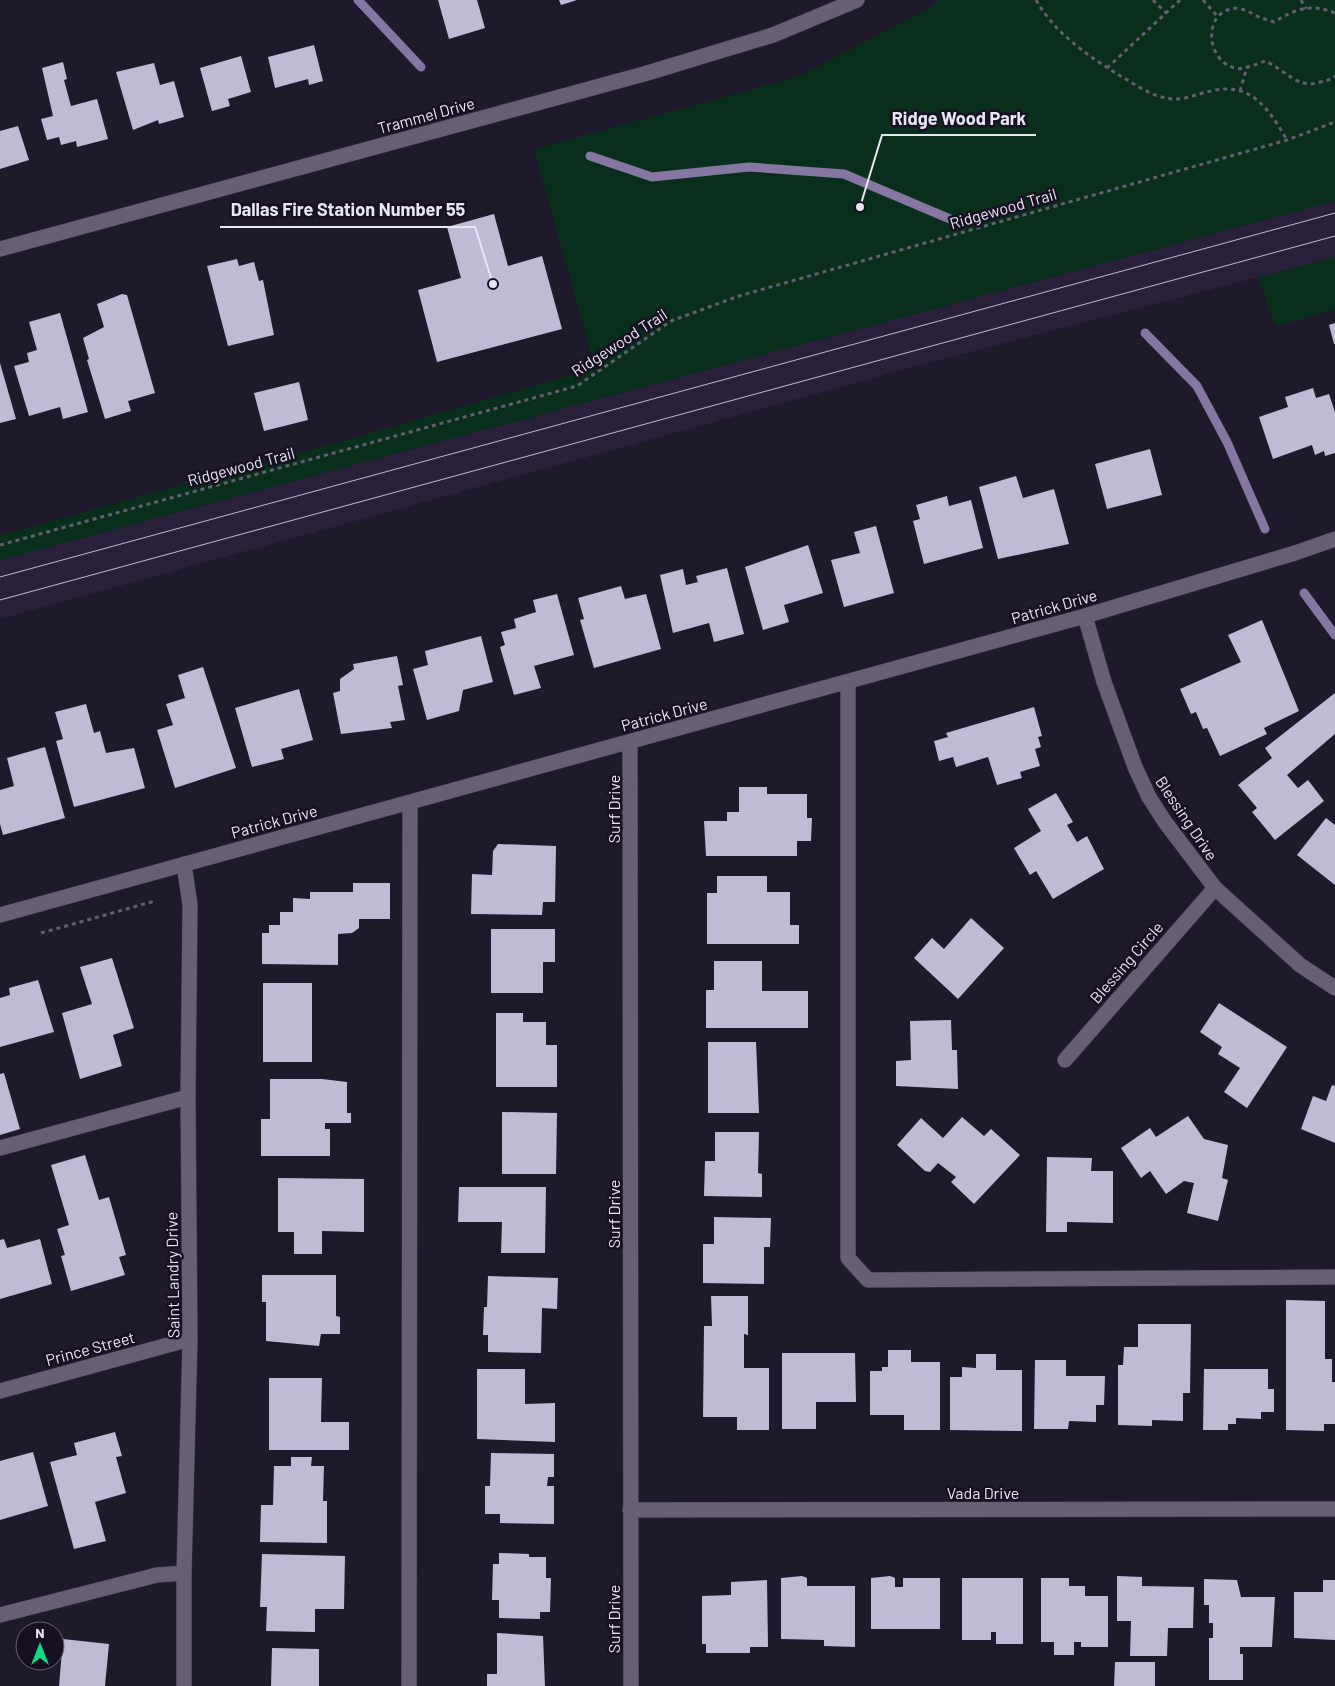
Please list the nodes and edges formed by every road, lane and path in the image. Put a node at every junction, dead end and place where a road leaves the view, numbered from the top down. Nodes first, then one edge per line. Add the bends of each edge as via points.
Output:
1 (857, 0) edge
2 (1036, 0) edge
3 (1154, 0) edge
4 (1180, 0) edge
5 (1203, 0) edge
6 (1301, 0) edge
7 (1306, 9) junction
8 (1166, 12) junction
9 (1335, 14) edge
10 (1218, 17) junction
11 (1247, 67) junction
12 (1107, 68) junction
13 (1335, 76) edge
14 (1240, 91) junction
15 (1335, 122) edge
16 (1287, 140) junction
17 (0, 249) edge
18 (1335, 539) edge
19 (0, 545) edge
20 (1085, 616) junction
21 (848, 683) junction
22 (630, 742) junction
23 (410, 803) junction
24 (184, 864) junction
25 (1215, 888) junction
26 (155, 901) dead end
27 (0, 915) edge
28 (42, 933) dead end
29 (1335, 988) edge
30 (1065, 1060) dead end
31 (188, 1097) junction
32 (0, 1148) edge
33 (1335, 1277) edge
34 (190, 1339) junction
35 (0, 1391) edge
36 (1335, 1509) edge
37 (630, 1510) junction
38 (184, 1573) junction
39 (0, 1615) edge
40 (184, 1686) edge
41 (409, 1686) edge
42 (631, 1686) edge

1 - 17 street, Trammel Drive via 774,35 644,74
2 - 12 path via 1059,29
3 - 8 path
4 - 8 path
5 - 10 path
6 - 7 path
7 - 9 path via 1320,7
7 - 10 path via 1296,10 1274,22 1245,9 1230,9
8 - 12 path
10 - 11 path via 1211,43 1216,55 1236,69
11 - 13 path via 1265,61 1297,81 1312,85
11 - 14 path
12 - 14 path via 1144,90 1175,99 1213,90
14 - 16 path via 1256,99 1270,112
15 - 16 path, Ridgewood Trail
16 - 19 path, Ridgewood Trail via 739,296 671,321 578,386
18 - 20 street, Patrick Drive
20 - 21 street, Patrick Drive
20 - 25 street, Blessing Drive via 1104,682 1149,798
21 - 22 street, Patrick Drive
21 - 33 street via 848,1258 868,1280
22 - 23 street, Patrick Drive
22 - 37 street, Surf Drive
23 - 24 street, Patrick Drive
23 - 41 street
24 - 27 street, Patrick Drive
24 - 31 street, Saint Landry Drive via 190,905
25 - 29 street, Blessing Drive via 1300,965
25 - 30 street, Blessing Circle
26 - 28 path
31 - 32 street
31 - 34 street, Saint Landry Drive
34 - 35 street, Prince Street
34 - 38 street, Saint Landry Drive
36 - 37 street, Vada Drive
37 - 42 street, Surf Drive
38 - 39 street via 156,1575
38 - 40 street, Saint Landry Drive

